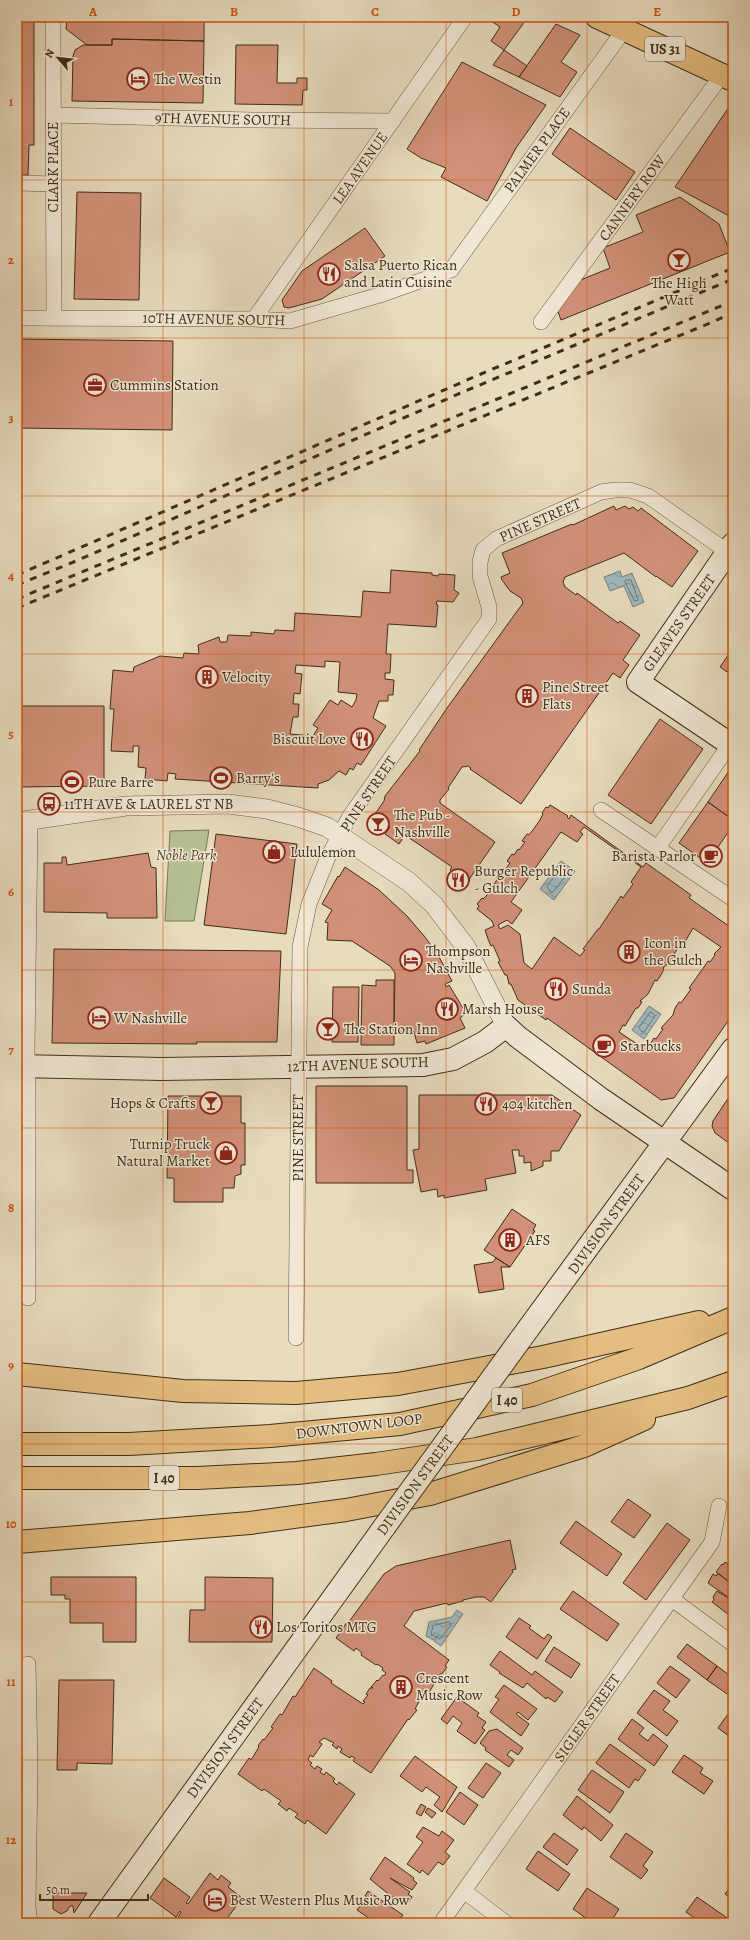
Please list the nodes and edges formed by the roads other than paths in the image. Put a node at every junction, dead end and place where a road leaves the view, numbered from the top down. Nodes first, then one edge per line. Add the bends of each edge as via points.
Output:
1 (53, 17) edge
2 (466, 17) edge
3 (597, 17) edge
4 (624, 30) junction
5 (728, 78) edge
6 (53, 115) junction
7 (393, 121) junction
8 (17, 183) edge
9 (53, 184) junction
10 (451, 270) joint
11 (17, 318) edge
12 (54, 318) junction
13 (254, 319) junction
14 (541, 322) dead end
15 (730, 548) edge
16 (732, 744) edge
17 (601, 810) dead end
18 (23, 821) edge
19 (340, 836) junction
20 (657, 849) junction
21 (733, 899) edge
22 (506, 1026) junction
23 (733, 1049) edge
24 (22, 1066) edge
25 (298, 1066) junction
26 (665, 1143) junction
27 (733, 1189) edge
28 (28, 1298) dead end
29 (733, 1314) edge
30 (733, 1318) edge
31 (296, 1338) dead end
32 (17, 1374) edge
33 (733, 1382) edge
34 (688, 1398) junction
35 (17, 1431) edge
36 (17, 1444) edge
37 (129, 1444) junction
38 (21, 1478) edge
39 (719, 1506) dead end
40 (17, 1542) edge
41 (672, 1599) junction
42 (733, 1644) edge
43 (28, 1664) dead end
44 (17, 1731) edge
45 (30, 1766) junction
46 (464, 1891) junction
47 (30, 1923) edge
48 (98, 1923) edge
49 (441, 1923) edge
50 (506, 1923) edge

1 - 6 street, CLARK PLACE
2 - 7 street, LEA AVENUE
3 - 4 main road, US 31
4 - 5 main road, US 31
4 - 10 street, PALMER PLACE
5 - 14 street, CANNERY ROW
6 - 7 street, 9TH AVENUE SOUTH
6 - 9 street, CLARK PLACE
7 - 13 street, LEA AVENUE
8 - 9 street
9 - 12 street, CLARK PLACE
10 - 13 street, 10TH AVENUE SOUTH via 383,294 290,321
11 - 12 street, 10TH AVENUE SOUTH
12 - 13 street, 10TH AVENUE SOUTH
15 - 16 main road, GLEAVES STREET via 638,682
15 - 19 street, PINE STREET via 648,496 630,490 601,492 496,539 484,550 480,562 480,576 489,606 489,618 350,816
16 - 20 street
17 - 20 street
18 - 19 street via 126,806 228,804 298,817 327,827
18 - 24 street
19 - 22 street via 409,882 434,905 466,947
19 - 25 street, PINE STREET via 328,857 309,904 300,947
20 - 21 street
22 - 25 main road, 12TH AVENUE SOUTH via 485,1042 453,1059 423,1065
22 - 26 main road via 600,1099
23 - 26 main road, DIVISION STREET
24 - 25 main road, 12TH AVENUE SOUTH via 162,1069
24 - 28 street
25 - 31 street, PINE STREET
26 - 27 main road
26 - 48 main road, DIVISION STREET, bridge
29 - 32 main road via 543,1357 406,1382 296,1393 183,1391
30 - 37 main road, DOWNTOWN LOOP / I 40 via 639,1358 532,1395 400,1424 270,1436
33 - 34 main road, I 40
34 - 38 main road, I 40 via 477,1449 376,1464 297,1473 197,1478
34 - 40 main road via 584,1446 430,1494 250,1524
35 - 37 main road
36 - 37 main road, DOWNTOWN LOOP / I 40
39 - 41 street, SIGLER STREET via 712,1542
41 - 42 street
41 - 46 street, SIGLER STREET
43 - 45 street
44 - 45 street
45 - 47 street
46 - 49 street, SIGLER STREET
46 - 50 street

